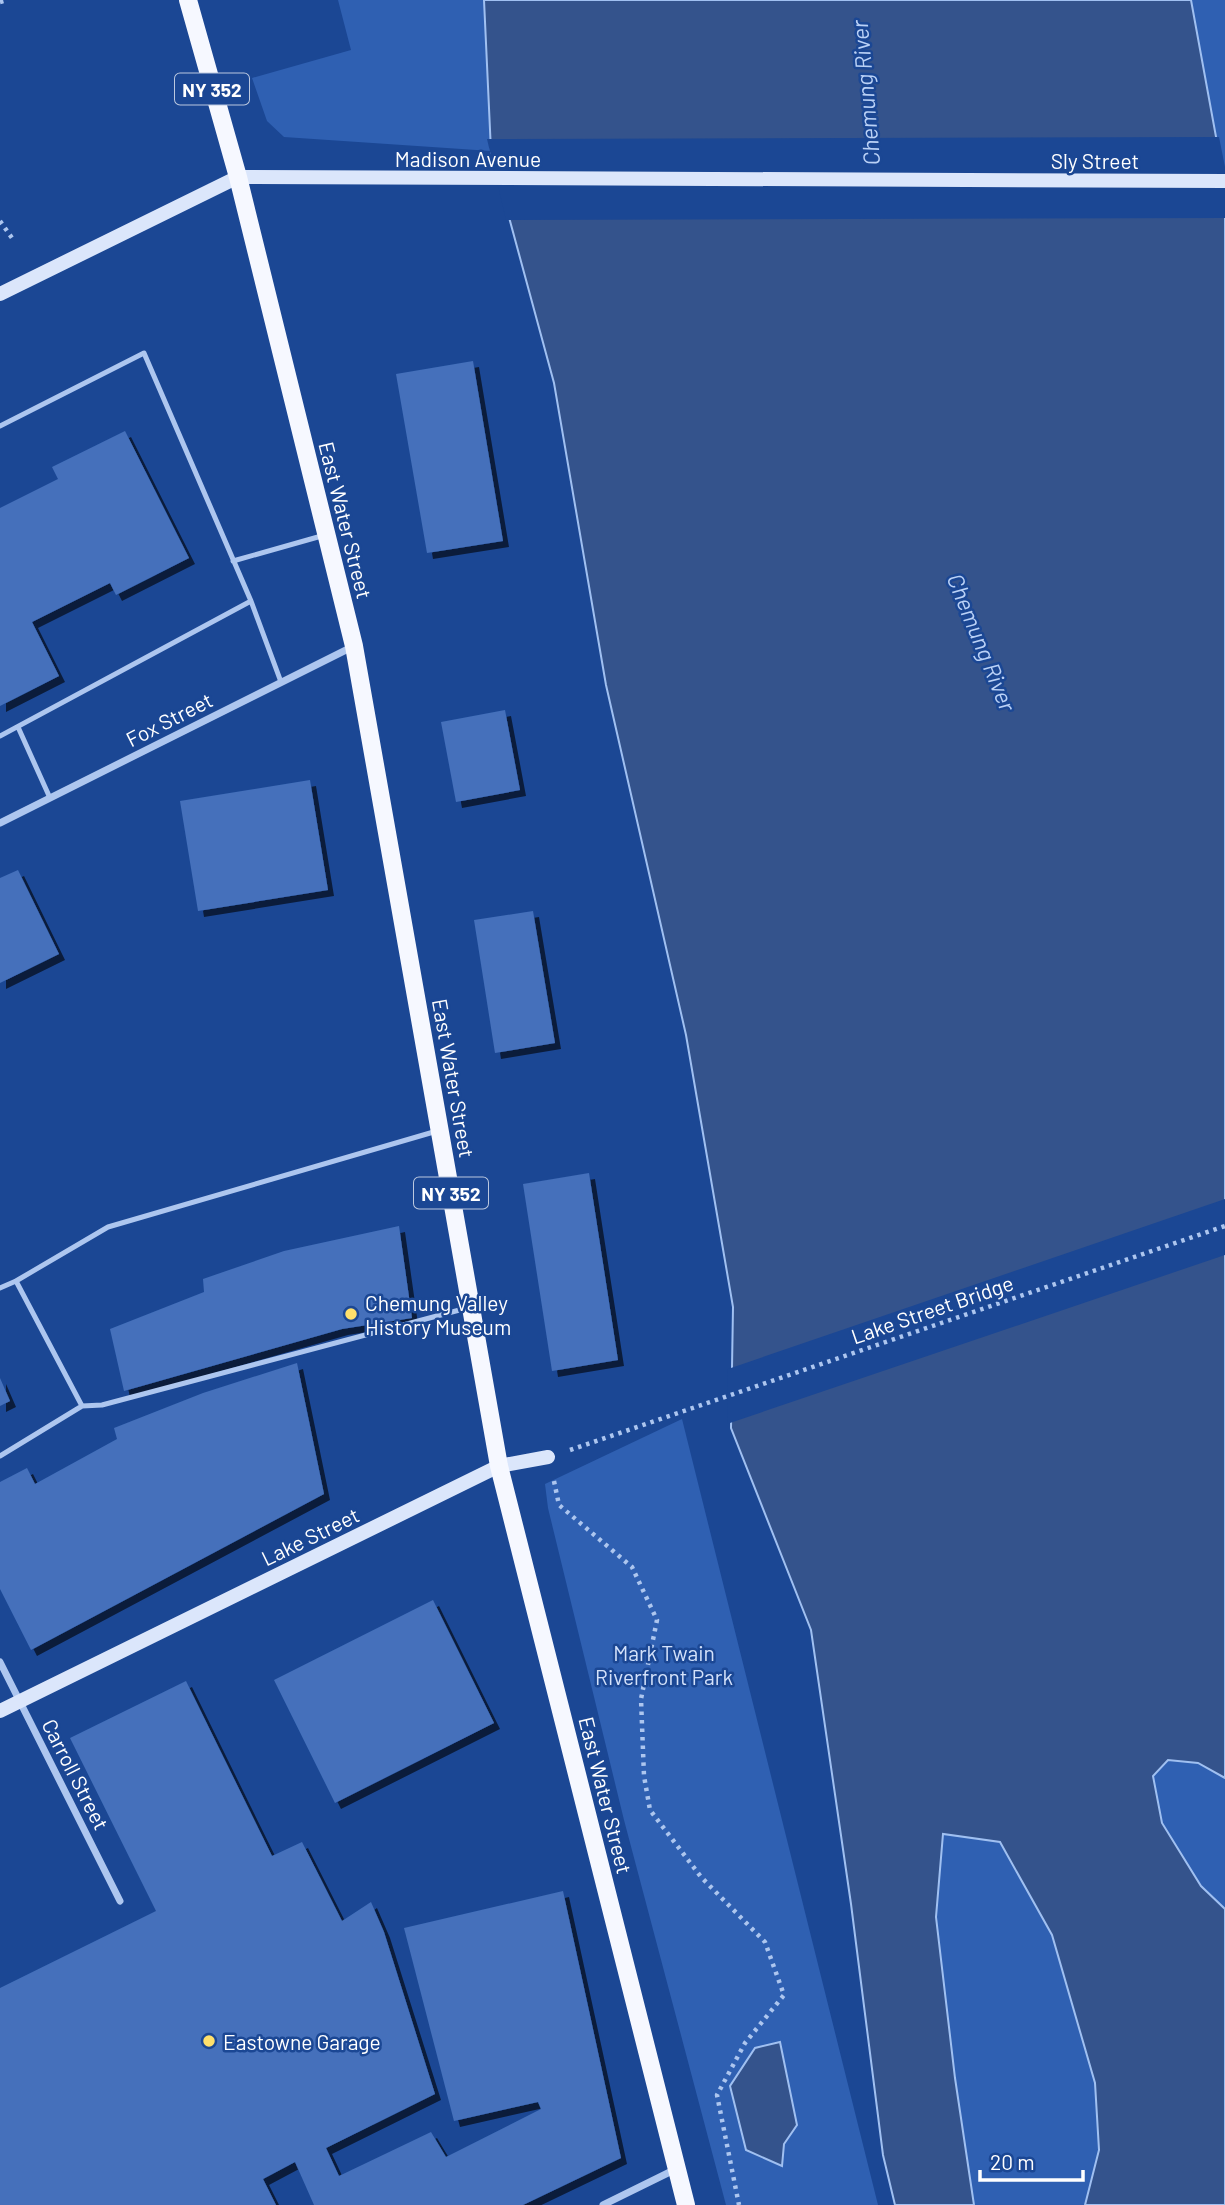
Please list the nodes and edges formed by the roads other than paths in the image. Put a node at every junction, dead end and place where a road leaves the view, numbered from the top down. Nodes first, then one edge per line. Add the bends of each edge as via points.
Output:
1 (188, 0) edge
2 (238, 177) junction
3 (964, 180) joint
4 (1225, 181) edge
5 (0, 294) edge
6 (0, 426) edge
7 (326, 535) junction
8 (233, 561) junction
9 (251, 601) junction
10 (354, 646) junction
11 (281, 682) junction
12 (18, 727) junction
13 (0, 736) edge
14 (50, 798) junction
15 (0, 823) edge
16 (440, 1130) junction
17 (16, 1281) junction
18 (0, 1288) edge
19 (471, 1307) junction
20 (82, 1406) junction
21 (0, 1456) edge
22 (548, 1457) road end
23 (499, 1466) junction
24 (0, 1662) edge
25 (20, 1702) junction
26 (0, 1711) edge
27 (120, 1901) dead end
28 (677, 2169) junction
29 (603, 2205) edge
30 (686, 2205) edge

1 - 2 main road, East Water Street / NY 352
2 - 3 main road, Madison Avenue
2 - 5 main road, Madison Avenue
2 - 7 main road, East Water Street / NY 352
3 - 4 main road, Sly Street
6 - 8 lane via 144,353
7 - 8 lane
7 - 10 main road, East Water Street / NY 352
8 - 9 lane
9 - 11 lane
9 - 12 lane
10 - 11 street, Fox Street
10 - 16 main road, East Water Street / NY 352
11 - 14 street, Fox Street
12 - 13 lane
12 - 14 lane
14 - 15 street, Fox Street
16 - 17 lane via 107,1227
16 - 19 main road, East Water Street / NY 352
17 - 18 lane
17 - 20 lane
19 - 20 lane via 102,1405
19 - 23 main road, East Water Street / NY 352
20 - 21 lane
22 - 23 main road, Lake Street
23 - 25 main road, Lake Street
23 - 28 main road, East Water Street / NY 352
24 - 25 street, Carroll Street
25 - 26 main road, Lake Street
25 - 27 street, Carroll Street
28 - 29 street
28 - 30 main road, East Water Street / NY 352

